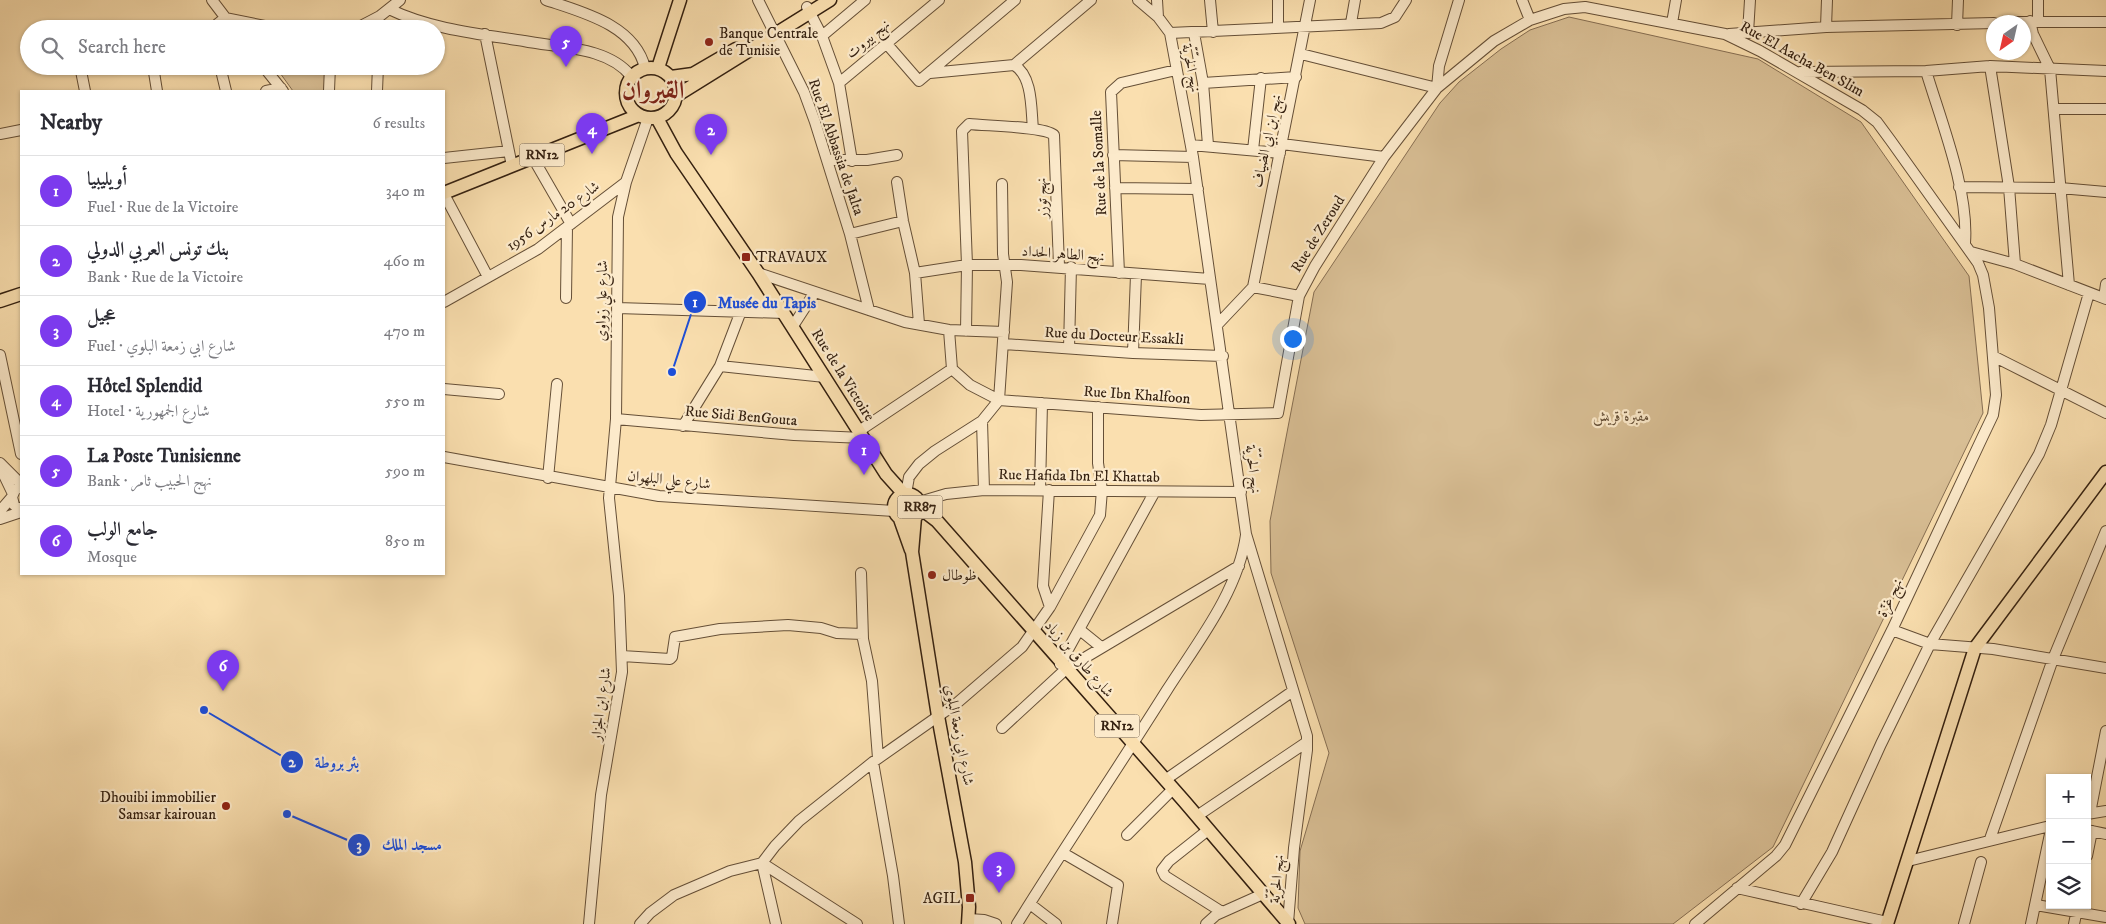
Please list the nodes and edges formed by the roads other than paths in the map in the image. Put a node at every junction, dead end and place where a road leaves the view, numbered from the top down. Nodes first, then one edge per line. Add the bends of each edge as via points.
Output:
1 (212, 0) edge
2 (400, 0) edge
3 (546, 0) edge
4 (680, 0) edge
5 (758, 0) edge
6 (830, 0) edge
7 (866, 0) edge
8 (939, 0) edge
9 (1014, 0) edge
10 (1091, 0) edge
11 (1138, 0) edge
12 (1157, 0) edge
13 (1210, 0) edge
14 (1278, 0) edge
15 (1310, 0) edge
16 (1355, 0) edge
17 (1406, 0) edge
18 (1459, 0) edge
19 (1522, 0) edge
20 (1676, 0) edge
21 (1750, 0) edge
22 (1827, 0) edge
23 (1958, 0) edge
24 (2038, 0) edge
25 (1583, 3) edge
26 (1601, 5) edge
27 (812, 7) edge
28 (389, 9) junction
29 (380, 16) junction
30 (1158, 17) junction
31 (225, 18) junction
32 (223, 20) edge
33 (235, 20) edge
34 (372, 20) edge
35 (380, 20) edge
36 (421, 20) edge
37 (1530, 20) junction
38 (2031, 21) edge
39 (2034, 21) junction
40 (2106, 22) edge
41 (1351, 23) junction
42 (1672, 23) junction
43 (1986, 23) edge
44 (1957, 25) junction
45 (445, 26) edge
46 (1278, 26) junction
47 (1305, 26) junction
48 (1826, 27) junction
49 (773, 31) junction
50 (1213, 32) junction
51 (1170, 33) junction
52 (1194, 33) junction
53 (1748, 33) junction
54 (485, 34) junction
55 (1725, 34) junction
56 (822, 36) junction
57 (886, 43) junction
58 (1300, 54) junction
59 (1014, 65) junction
60 (1990, 66) junction
61 (651, 68) junction
62 (2050, 69) junction
63 (1176, 70) junction
64 (1926, 71) junction
65 (2106, 71) edge
66 (1798, 72) junction
67 (930, 73) junction
68 (82, 75) edge
69 (155, 75) edge
70 (222, 75) edge
71 (270, 75) edge
72 (330, 75) edge
73 (378, 75) edge
74 (631, 76) junction
75 (671, 77) junction
76 (1296, 77) junction
77 (1261, 78) junction
78 (840, 83) junction
79 (1203, 83) junction
80 (1437, 88) junction
81 (85, 90) edge
82 (157, 90) edge
83 (226, 90) edge
84 (282, 90) edge
85 (329, 90) edge
86 (377, 90) edge
87 (676, 96) junction
88 (2054, 109) junction
89 (2106, 109) edge
90 (648, 117) junction
91 (1033, 129) junction
92 (20, 130) edge
93 (0, 134) edge
94 (1191, 144) junction
95 (1208, 145) junction
96 (1281, 149) junction
97 (1252, 150) junction
98 (509, 151) junction
99 (897, 155) dead end
100 (1112, 155) junction
101 (1193, 157) junction
102 (445, 158) edge
103 (533, 158) junction
104 (1384, 158) junction
105 (828, 160) junction
106 (852, 161) junction
107 (512, 166) junction
108 (626, 182) junction
109 (897, 182) dead end
110 (1002, 184) dead end
111 (1960, 187) junction
112 (2009, 187) junction
113 (1115, 188) junction
114 (2060, 188) junction
115 (1198, 189) junction
116 (2106, 192) edge
117 (445, 193) edge
118 (445, 195) edge
119 (903, 221) junction
120 (569, 226) junction
121 (850, 234) junction
122 (1965, 243) junction
123 (1971, 252) junction
124 (2015, 264) junction
125 (967, 265) junction
126 (1004, 265) junction
127 (1059, 266) junction
128 (1072, 267) junction
129 (758, 273) junction
130 (915, 273) junction
131 (1119, 273) junction
132 (1136, 275) junction
133 (488, 277) junction
134 (1210, 279) junction
135 (2106, 284) edge
136 (2068, 285) junction
137 (1253, 287) junction
138 (815, 292) junction
139 (2089, 293) junction
140 (20, 294) edge
141 (1299, 296) junction
142 (566, 298) dead end
143 (2105, 298) edge
144 (0, 301) edge
145 (445, 301) edge
146 (617, 308) junction
147 (869, 310) junction
148 (741, 311) junction
149 (784, 313) junction
150 (919, 324) junction
151 (1218, 324) junction
152 (793, 326) junction
153 (949, 330) junction
154 (966, 331) junction
155 (1004, 332) junction
156 (1004, 344) junction
157 (1069, 348) junction
158 (1133, 353) junction
159 (0, 355) edge
160 (1223, 356) junction
161 (1993, 356) junction
162 (720, 366) junction
163 (952, 369) junction
164 (825, 377) junction
165 (557, 384) dead end
166 (445, 389) edge
167 (2061, 390) junction
168 (499, 394) dead end
169 (999, 400) junction
170 (1042, 403) junction
171 (1098, 407) junction
172 (1230, 414) junction
173 (1274, 414) joint
174 (2106, 414) edge
175 (616, 419) junction
176 (982, 422) junction
177 (683, 426) junction
178 (861, 434) junction
179 (20, 449) edge
180 (445, 457) edge
181 (0, 463) edge
182 (0, 467) edge
183 (2105, 474) edge
184 (548, 478) junction
185 (20, 484) edge
186 (20, 486) edge
187 (610, 488) junction
188 (984, 490) junction
189 (1044, 490) junction
190 (1102, 490) junction
191 (1241, 492) junction
192 (1154, 493) junction
193 (12, 495) junction
194 (900, 504) junction
195 (20, 510) edge
196 (0, 511) edge
197 (20, 511) edge
198 (918, 511) junction
199 (0, 519) edge
200 (943, 530) joint
201 (2106, 531) edge
202 (1246, 534) junction
203 (912, 552) junction
204 (1239, 566) junction
205 (861, 573) dead end
206 (1050, 607) junction
207 (1080, 630) junction
208 (1892, 630) junction
209 (1034, 632) junction
210 (862, 634) junction
211 (1930, 644) junction
212 (1101, 647) junction
213 (1975, 648) junction
214 (622, 656) junction
215 (2053, 658) junction
216 (1063, 667) junction
217 (2106, 668) edge
218 (1293, 691) junction
219 (938, 716) junction
220 (1002, 728) dead end
221 (2106, 731) edge
222 (1307, 742) junction
223 (1133, 744) junction
224 (876, 760) junction
225 (1169, 784) junction
226 (2091, 800) edge
227 (2106, 811) edge
228 (2091, 814) edge
229 (1197, 816) junction
230 (2046, 827) edge
231 (1208, 830) junction
232 (2091, 831) edge
233 (2106, 834) edge
234 (1127, 835) dead end
235 (1990, 839) junction
236 (1063, 853) junction
237 (2046, 854) edge
238 (1908, 861) junction
239 (1981, 862) dead end
240 (762, 863) junction
241 (1737, 888) junction
242 (1263, 894) junction
243 (1030, 904) junction
244 (1801, 904) junction
245 (2036, 905) junction
246 (2046, 906) edge
247 (2077, 909) edge
248 (1222, 912) junction
249 (2106, 917) edge
250 (968, 921) edge
251 (1887, 923) edge
252 (589, 924) edge
253 (640, 924) edge
254 (776, 924) edge
255 (857, 924) edge
256 (899, 924) edge
257 (996, 924) edge
258 (1017, 924) edge
259 (1056, 924) edge
260 (1112, 924) edge
261 (1206, 924) edge
262 (1289, 924) edge
263 (1695, 924) edge
264 (1964, 924) edge
265 (2031, 924) edge
266 (2074, 924) edge

1 - 31 street
2 - 28 street
3 - 61 street via 608,24 634,44
4 - 61 main road
5 - 49 street, Rue El Abbassia de Jalta
6 - 27 main road
7 - 56 street
8 - 57 street, نهج بيروت
9 - 67 street
10 - 59 street
11 - 30 street, نهج الحرّيّة
12 - 30 street
13 - 50 street
14 - 46 street
15 - 47 street, نهج ابن ابي الضياف
16 - 41 street
17 - 41 street via 1391,21
18 - 80 street via 1439,66
19 - 37 street
20 - 42 street
21 - 53 street
22 - 48 street
23 - 44 street
24 - 39 street
25 - 26 street, Rue El Aacha Ben Slim
25 - 37 street, Rue El Aacha Ben Slim
26 - 42 street, Rue El Aacha Ben Slim
27 - 49 main road
27 - 56 street
28 - 29 street
28 - 36 street
29 - 34 street
29 - 35 street
30 - 51 street, نهج الحرّيّة
31 - 32 street
31 - 33 street
37 - 80 street, Rue El Aacha Ben Slim via 1494,41
38 - 39 street
39 - 40 street
39 - 62 street via 2033,34
41 - 47 street
42 - 55 street, Rue El Aacha Ben Slim
43 - 44 street
44 - 48 street
45 - 54 street
46 - 47 street
46 - 50 street
47 - 58 street, نهج ابن ابي الضياف
48 - 53 street
49 - 75 main road via 694,74
49 - 87 main road
49 - 105 street, Rue El Abbassia de Jalta via 804,92
50 - 52 street
51 - 52 street
51 - 63 street, نهج الحرّيّة
52 - 79 street
53 - 55 street
54 - 74 street via 584,51 617,63
54 - 98 street
55 - 66 street, Rue El Aacha Ben Slim
56 - 78 street
57 - 67 street via 915,79 921,80
57 - 78 street, نهج بيروت
58 - 76 street, نهج ابن ابي الضياف
58 - 80 street
59 - 67 street
59 - 91 street via 1026,78
60 - 62 street
60 - 64 street
60 - 112 street
61 - 74 main road
61 - 75 main road
62 - 65 street
62 - 88 street
63 - 94 street, نهج الحرّيّة
63 - 100 street, Rue de la Somalle via 1121,83 1112,89
64 - 66 street
64 - 111 street
66 - 122 street, Rue El Aacha Ben Slim via 1877,122
68 - 81 street
69 - 82 street
70 - 83 street
71 - 84 street
72 - 85 street
73 - 86 street
74 - 90 main road via 627,83 628,105
75 - 87 main road
76 - 77 street
76 - 96 street, نهج ابن ابي الضياف
77 - 79 street
77 - 97 street
78 - 106 street
79 - 95 street
80 - 104 street, Rue de Zeroud
87 - 90 main road via 670,110
88 - 89 street
88 - 114 street
90 - 103 main road, RN12
90 - 108 street, شارع علي زواوي
90 - 129 main road, Rue de la Victoire
91 - 125 street via 969,124 964,128
91 - 127 street, نهج توزر via 1050,132 1056,139
92 - 93 street
94 - 95 street
94 - 101 street, نهج الحرّيّة
95 - 97 street
96 - 97 street
96 - 104 street
96 - 137 street, نهج ابن ابي الضياف
98 - 102 street
98 - 107 street
99 - 106 street
100 - 101 street
100 - 113 street, Rue de la Somalle
101 - 115 street, نهج الحرّيّة
103 - 107 main road, RN12
103 - 120 street
104 - 141 street, Rue de Zeroud
105 - 106 street
105 - 121 street, Rue El Abbassia de Jalta
107 - 117 main road, RN12
108 - 120 street, شارع 20 مارس 1956
108 - 146 street, شارع علي زواوي via 618,217
109 - 119 street
110 - 126 street
111 - 112 street
111 - 122 street
112 - 114 street
112 - 124 street
113 - 115 street
113 - 131 street, Rue de la Somalle
114 - 116 street
114 - 136 street
115 - 134 street, نهج الحرّيّة
118 - 133 street
119 - 121 street
119 - 130 street
120 - 133 street, شارع 20 مارس 1956 via 538,249
120 - 142 street
121 - 147 street, Rue El Abbassia de Jalta
122 - 123 street, نهج غزّة
123 - 124 street
123 - 161 street, نهج غزّة via 1983,274
124 - 136 street
125 - 126 street, نهج الطاهر الحداد
125 - 130 street, نهج الطاهر الحداد
125 - 154 street
126 - 127 street, نهج الطاهر الحداد
126 - 155 street
127 - 128 street, نهج الطاهر الحداد
128 - 131 street, نهج الطاهر الحداد
128 - 157 street
129 - 138 street
129 - 149 main road, Rue de la Victoire
130 - 150 street
131 - 132 street, نهج الطاهر الحداد
132 - 134 street, نهج الطاهر الحداد
132 - 158 street
133 - 145 street, شارع 20 مارس 1956
134 - 151 street, نهج الحرّيّة
135 - 143 street
136 - 139 street
137 - 141 street
137 - 151 street
138 - 147 street
138 - 152 street
139 - 143 street
139 - 167 street
140 - 144 main road
141 - 173 street, Rue de Zeroud via 1280,409
146 - 148 street
146 - 175 street, شارع علي زواوي
147 - 150 street
148 - 149 street
148 - 162 street
149 - 152 main road, Rue de la Victoire
150 - 153 street
151 - 160 street, نهج الحرّيّة
152 - 164 main road, Rue de la Victoire
153 - 154 street
153 - 163 street
154 - 155 street
155 - 156 street
156 - 157 street, Rue du Docteur Essakli
156 - 169 street
157 - 158 street, Rue du Docteur Essakli
158 - 160 street, Rue du Docteur Essakli
159 - 179 street
160 - 172 street, نهج الحرّيّة
161 - 167 street
161 - 208 street, نهج غزّة via 1996,395 1992,415
162 - 164 street
162 - 177 street
163 - 169 street via 970,385
163 - 178 street
164 - 178 main road, Rue de la Victoire
165 - 184 street
166 - 168 street
167 - 174 street
167 - 211 street via 2039,454
169 - 170 street, Rue Ibn Khalfoon
169 - 176 street
170 - 171 street, Rue Ibn Khalfoon
170 - 189 street
171 - 172 street, Rue Ibn Khalfoon via 1201,415
171 - 190 street via 1098,463
172 - 173 street, Rue Ibn Khalfoon
172 - 191 street, نهج الحرّيّة
175 - 177 street, Rue Sidi BenGouta
175 - 187 street, شارع علي زواوي
176 - 188 street
176 - 194 street via 925,458 909,477
177 - 178 street, Rue Sidi BenGouta via 794,435
178 - 194 main road, Rue de la Victoire / RR87
180 - 184 street, شارع علي البلهوان
181 - 185 street
182 - 193 street
183 - 213 main road
184 - 187 street, شارع علي البلهوان
186 - 193 street
187 - 194 street, شارع علي البلهوان via 690,499
187 - 214 street, شارع ابن الجزار
188 - 189 street, Rue Hafida Ibn El Khattab
188 - 198 street, Rue Hafida Ibn El Khattab via 946,494
189 - 190 street, Rue Hafida Ibn El Khattab
189 - 206 street via 1043,586
190 - 192 street, Rue Hafida Ibn El Khattab
190 - 206 street via 1102,507 1096,523
191 - 192 street, Rue Hafida Ibn El Khattab
191 - 202 street, نهج الحرّيّة
192 - 207 street
193 - 195 street via 14,505
193 - 196 street
194 - 198 main road, RR87 via 908,520
194 - 198 main road, RR87 via 914,496
194 - 203 main road, شارع ابي زمعة البلوي
197 - 199 street
198 - 200 main road, شارع طارق بن زياد / RR87 via 930,514
198 - 203 main road, شارع ابي زمعة البلوي
200 - 209 main road, شارع طارق بن زياد / RN12
201 - 215 street
202 - 204 street
202 - 218 street, نهج الحرّيّة
203 - 219 main road, شارع ابي زمعة البلوي
204 - 212 street
204 - 223 street via 1204,631
205 - 210 street
206 - 209 street
207 - 212 street
207 - 216 street
208 - 211 street
208 - 241 street, نهج غزّة via 1785,845
209 - 216 main road, شارع طارق بن زياد / RN12
209 - 219 street via 1014,656
210 - 214 street via 794,625 720,629 675,637 670,659
210 - 224 street via 872,681
211 - 213 street
211 - 244 street via 1832,852
212 - 216 street
213 - 215 street
213 - 238 main road
214 - 252 street, شارع ابن الجزار via 620,695 601,795
215 - 217 street
215 - 235 street
216 - 220 street
216 - 223 main road, شارع طارق بن زياد / RN12
218 - 222 street, نهج الحرّيّة
218 - 225 street
219 - 224 street
219 - 250 main road, شارع ابي زمعة البلوي via 966,862
221 - 226 street
222 - 229 street
222 - 262 street, نهج الحرّيّة via 1294,848
223 - 225 main road, شارع طارق بن زياد / RN12
223 - 236 street
224 - 240 street via 799,821
224 - 256 street
225 - 229 main road, شارع طارق بن زياد / RN12
225 - 234 street
227 - 228 street
229 - 231 main road, شارع طارق بن زياد / RN12
230 - 235 street
231 - 242 main road, شارع طارق بن زياد / RN12
231 - 248 street via 1162,870 1171,880
232 - 233 street
235 - 238 street
236 - 243 street
236 - 260 street via 1118,885
237 - 245 street
238 - 251 main road
239 - 264 street
240 - 253 street via 730,871 674,895
240 - 254 street
240 - 255 street
241 - 244 street
241 - 263 street, نهج غزّة
242 - 248 street
242 - 262 main road, شارع طارق بن زياد / RN12
243 - 258 street
243 - 259 street
244 - 251 street
245 - 246 street
245 - 265 street
247 - 249 street
247 - 266 street
248 - 261 street
250 - 257 street via 984,920

